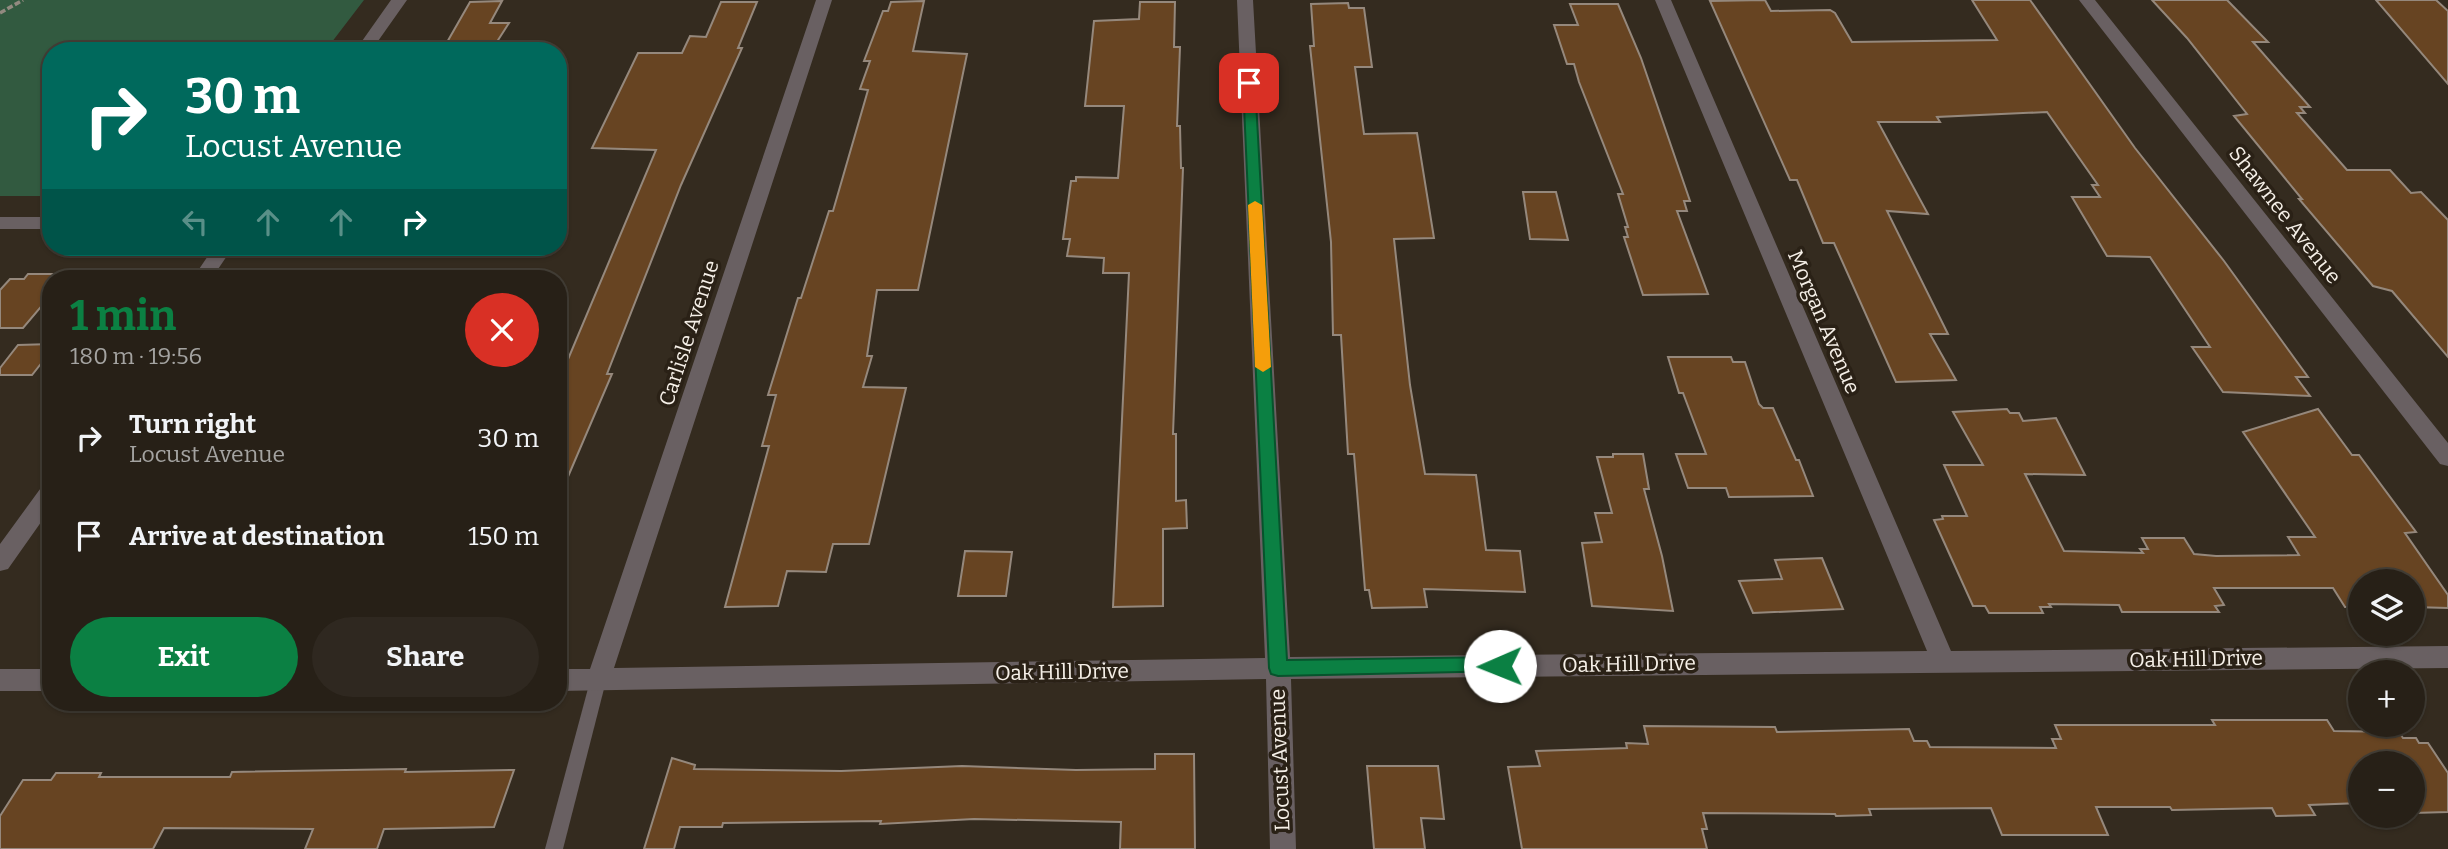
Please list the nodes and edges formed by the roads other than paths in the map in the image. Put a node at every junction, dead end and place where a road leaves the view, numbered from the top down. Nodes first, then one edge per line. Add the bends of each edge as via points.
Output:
1 (399, 0) edge
2 (824, 0) edge
3 (1245, 0) edge
4 (1664, 0) edge
5 (2087, 0) edge
6 (369, 42) edge
7 (0, 223) edge
8 (42, 223) edge
9 (2448, 458) edge
10 (42, 504) edge
11 (0, 562) edge
12 (2448, 657) edge
13 (1943, 661) junction
14 (1278, 668) junction
15 (0, 680) edge
16 (42, 680) edge
17 (567, 680) edge
18 (598, 681) junction
19 (554, 849) edge
20 (1283, 849) edge

1 - 6 street
2 - 18 street, Carlisle Avenue
3 - 14 street, Locust Avenue
4 - 13 street, Morgan Avenue
5 - 9 street, Shawnee Avenue
7 - 8 street
10 - 11 street
12 - 13 street, Oak Hill Drive
13 - 14 street, Oak Hill Drive
14 - 18 street, Oak Hill Drive
14 - 20 street, Locust Avenue
15 - 16 street
17 - 18 street, Oak Hill Drive
18 - 19 lane

